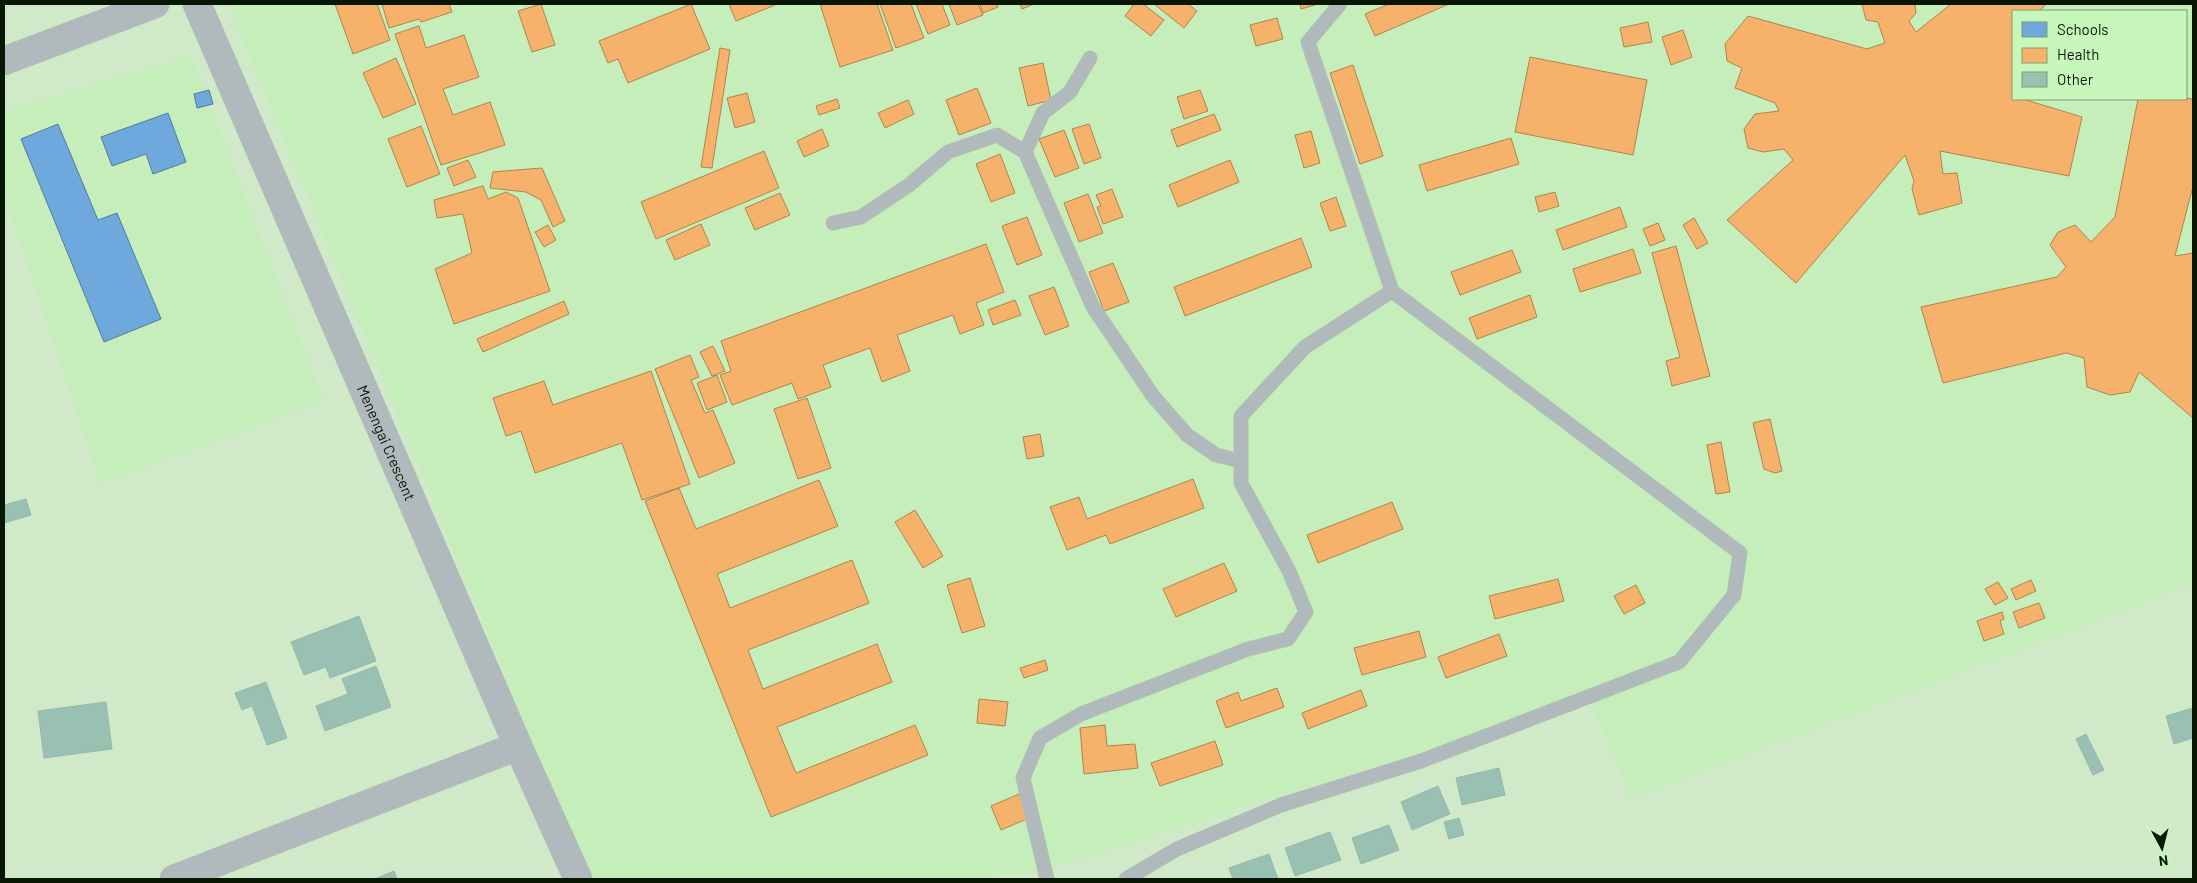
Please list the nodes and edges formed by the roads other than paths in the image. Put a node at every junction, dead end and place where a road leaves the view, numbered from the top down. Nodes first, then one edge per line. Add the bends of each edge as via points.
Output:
1 (155, 4) edge
2 (197, 4) edge
3 (1340, 4) edge
4 (1090, 58) dead end
5 (4, 61) edge
6 (1025, 152) junction
7 (834, 223) dead end
8 (1392, 291) junction
9 (1241, 460) junction
10 (518, 746) junction
11 (174, 879) edge
12 (578, 879) edge
13 (1047, 879) edge
14 (1126, 879) edge

1 - 5 street
2 - 10 street, Menengai Crescent
3 - 8 lane via 1308,42
4 - 6 lane via 1070,92 1042,113
6 - 7 lane via 998,135 948,152 909,185 861,217
6 - 9 lane via 1092,306 1153,396 1187,435 1216,455
8 - 9 lane via 1305,347 1240,416
8 - 14 lane via 1740,553 1734,595 1680,662 1421,761 1281,805 1177,849
9 - 13 lane via 1241,483 1289,571 1306,612 1288,639 1248,650 1081,714 1040,738 1023,778
10 - 11 street
10 - 12 street, Menengai Crescent

